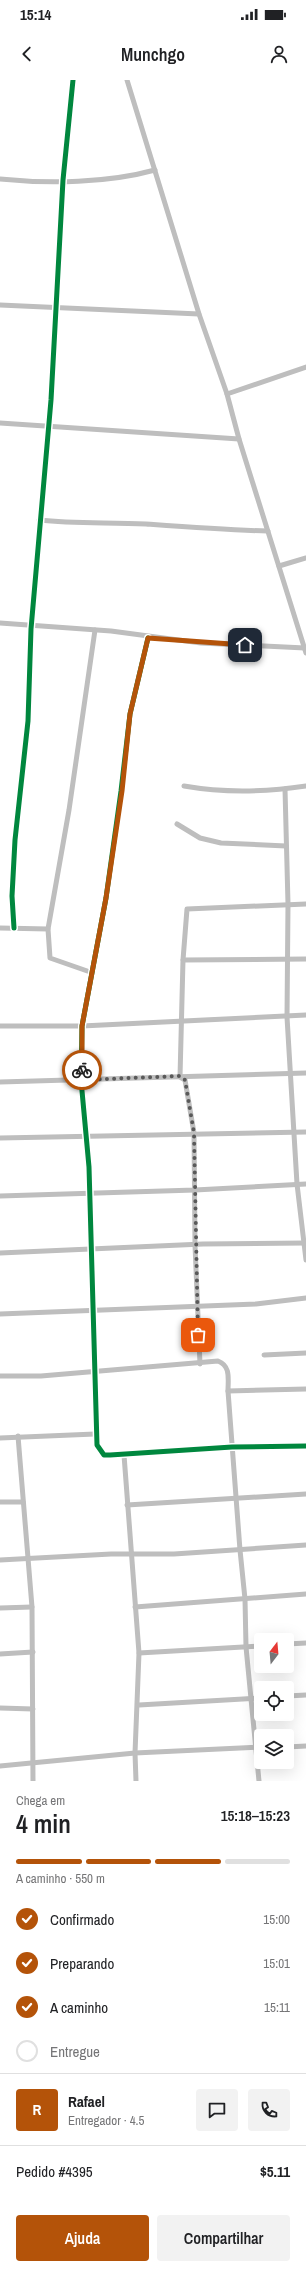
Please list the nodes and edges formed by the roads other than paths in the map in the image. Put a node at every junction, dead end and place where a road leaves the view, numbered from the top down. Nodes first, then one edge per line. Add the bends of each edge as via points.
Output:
1 (72, 80) edge
2 (127, 80) edge
3 (155, 170) junction
4 (0, 180) edge
5 (63, 180) junction
6 (0, 305) edge
7 (55, 308) junction
8 (199, 314) junction
9 (306, 367) edge
10 (227, 394) junction
11 (0, 423) edge
12 (48, 425) junction
13 (239, 438) junction
14 (39, 520) junction
15 (268, 531) junction
16 (306, 558) edge
17 (280, 566) junction
18 (0, 623) edge
19 (31, 624) junction
20 (95, 630) junction
21 (148, 638) junction
22 (305, 650) edge
23 (184, 786) dead end
24 (306, 786) edge
25 (285, 789) junction
26 (177, 824) dead end
27 (286, 846) junction
28 (288, 904) junction
29 (306, 904) edge
30 (0, 928) edge
31 (14, 928) junction
32 (48, 929) junction
33 (306, 959) edge
34 (183, 960) junction
35 (289, 960) junction
36 (93, 974) junction
37 (306, 1015) edge
38 (287, 1017) junction
39 (182, 1022) junction
40 (0, 1026) edge
41 (82, 1026) junction
42 (306, 1073) edge
43 (292, 1074) junction
44 (180, 1076) junction
45 (81, 1080) junction
46 (0, 1082) edge
47 (306, 1132) edge
48 (194, 1133) junction
49 (294, 1133) junction
50 (86, 1136) junction
51 (0, 1138) edge
52 (297, 1184) junction
53 (306, 1184) edge
54 (195, 1190) junction
55 (90, 1194) junction
56 (0, 1196) edge
57 (305, 1243) edge
58 (195, 1245) junction
59 (91, 1250) junction
60 (0, 1253) edge
61 (306, 1260) edge
62 (306, 1298) edge
63 (197, 1306) junction
64 (92, 1309) junction
65 (0, 1314) edge
66 (306, 1353) edge
67 (264, 1355) dead end
68 (200, 1364) junction
69 (94, 1372) junction
70 (0, 1376) edge
71 (306, 1389) edge
72 (228, 1391) junction
73 (95, 1434) junction
74 (18, 1436) junction
75 (0, 1438) edge
76 (306, 1446) edge
77 (232, 1447) junction
78 (124, 1454) junction
79 (306, 1494) edge
80 (236, 1499) junction
81 (0, 1502) edge
82 (23, 1502) junction
83 (127, 1504) junction
84 (306, 1545) edge
85 (240, 1550) junction
86 (130, 1554) junction
87 (28, 1558) junction
88 (0, 1560) edge
89 (306, 1594) edge
90 (246, 1599) junction
91 (32, 1607) junction
92 (135, 1607) junction
93 (0, 1608) edge
94 (306, 1643) edge
95 (294, 1644) edge
96 (254, 1646) edge
97 (246, 1647) junction
98 (33, 1652) junction
99 (139, 1653) junction
100 (0, 1654) edge
101 (306, 1695) edge
102 (294, 1696) edge
103 (252, 1698) junction
104 (139, 1705) junction
105 (0, 1708) edge
106 (33, 1709) junction
107 (256, 1729) edge
108 (306, 1746) edge
109 (254, 1747) edge
110 (294, 1747) edge
111 (135, 1753) junction
112 (33, 1763) junction
113 (0, 1766) edge
114 (259, 1769) edge
115 (33, 1781) edge
116 (136, 1781) edge
117 (259, 1781) edge

1 - 5 street
2 - 3 street
3 - 5 street via 128,178
3 - 8 street
4 - 5 street
5 - 7 street
6 - 7 street
7 - 8 street
7 - 12 street
8 - 10 street
9 - 10 street
10 - 13 street
11 - 12 street
12 - 13 street
12 - 14 street
13 - 15 street
14 - 15 street via 76,524 145,524
14 - 19 street
15 - 17 street
16 - 17 street
17 - 22 street
18 - 19 street
19 - 20 street
19 - 31 street via 28,721 15,840 12,896
20 - 21 street
20 - 32 street via 69,810
21 - 22 street
21 - 36 street via 130,714 122,791
23 - 25 street via 209,790
24 - 25 street
25 - 27 street
26 - 27 street via 200,838 221,843
27 - 28 street
28 - 29 street
28 - 34 street via 187,909
28 - 35 street
30 - 31 street
31 - 32 street
32 - 36 street via 50,958
33 - 35 street
34 - 35 street
34 - 39 street
35 - 38 street
36 - 41 street
37 - 38 street
38 - 39 street
38 - 43 street
39 - 41 street
39 - 44 street
40 - 41 street
41 - 45 street
42 - 43 street
43 - 44 street
43 - 49 street
44 - 45 street
44 - 48 street via 185,1080
45 - 46 street
45 - 50 street
47 - 49 street
48 - 49 street
48 - 50 street
48 - 54 street
49 - 52 street
50 - 51 street
50 - 55 street
52 - 53 street
52 - 54 street
52 - 57 street
54 - 55 street
54 - 58 street
55 - 56 street
55 - 59 street
57 - 58 street
57 - 61 street
58 - 59 street
58 - 63 street
59 - 60 street
59 - 64 street
62 - 63 street via 256,1304
63 - 64 street
63 - 68 street
64 - 65 street
64 - 69 street
66 - 67 street
68 - 69 street
68 - 72 street via 218,1361 225,1364 228,1372
69 - 70 street
69 - 73 street
71 - 72 street
72 - 77 street
73 - 74 street
73 - 78 street via 97,1445 104,1455
74 - 75 street
74 - 82 street
76 - 77 street
77 - 78 street
77 - 80 street
78 - 83 street
79 - 80 street
80 - 83 street
80 - 85 street
81 - 82 street
82 - 87 street
83 - 86 street
84 - 85 street
85 - 86 street
85 - 90 street
86 - 87 street
86 - 92 street
87 - 88 street
87 - 91 street
89 - 90 street
90 - 92 street
90 - 97 street
91 - 93 street
91 - 98 street
92 - 99 street
94 - 95 street
96 - 97 street
97 - 99 street
97 - 103 street
98 - 100 street
98 - 106 street
99 - 104 street
101 - 102 street
103 - 104 street
103 - 107 street
104 - 111 street
105 - 106 street
106 - 112 street
108 - 110 street
109 - 111 street
111 - 112 street
111 - 116 street
112 - 113 street
112 - 115 street
114 - 117 street

